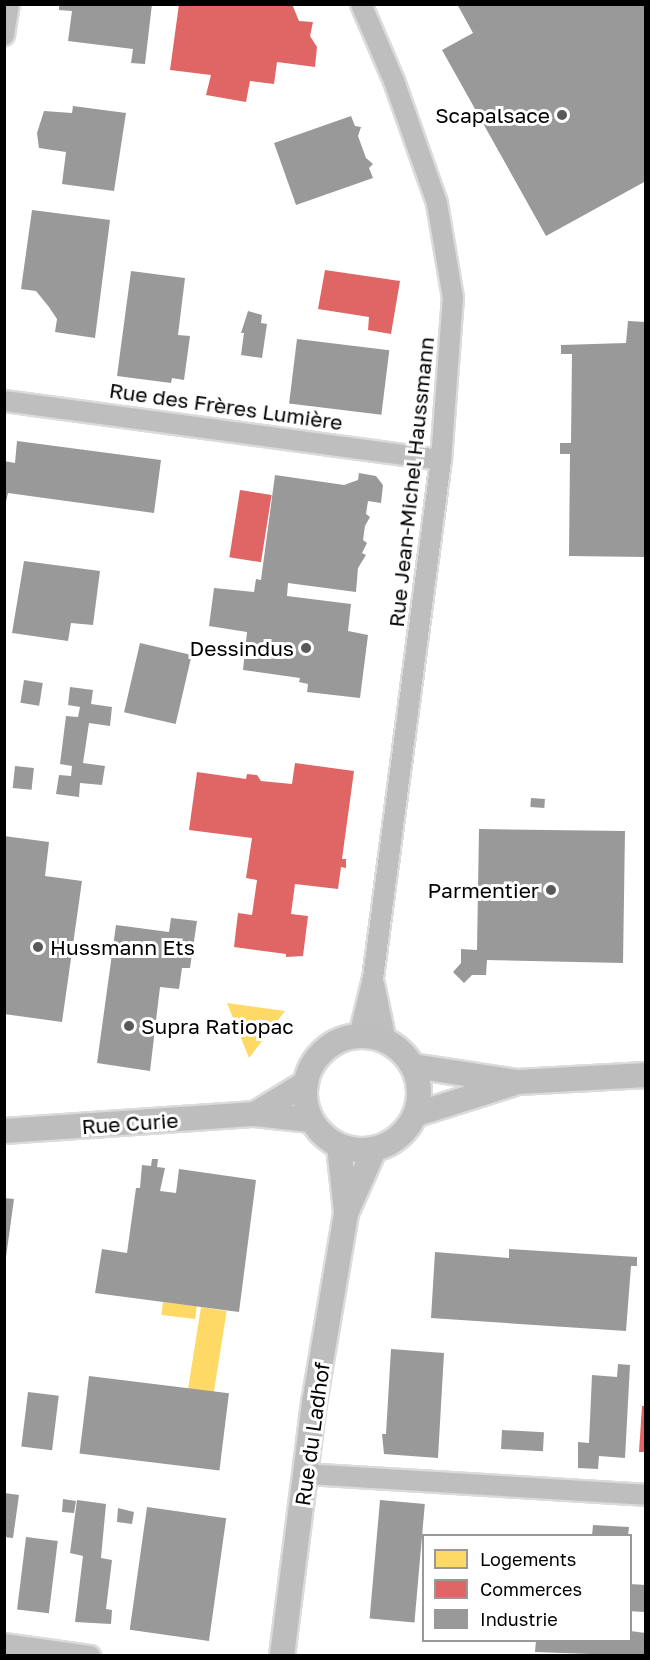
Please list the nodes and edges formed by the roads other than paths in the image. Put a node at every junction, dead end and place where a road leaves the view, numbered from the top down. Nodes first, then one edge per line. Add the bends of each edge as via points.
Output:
1 (9, 4) edge
2 (361, 4) edge
3 (4, 35) edge
4 (4, 401) edge
5 (441, 460) junction
6 (373, 978) junction
7 (359, 1036) junction
8 (386, 1041) junction
9 (413, 1066) junction
10 (645, 1074) edge
11 (518, 1082) junction
12 (306, 1083) junction
13 (255, 1114) junction
14 (417, 1114) junction
15 (311, 1120) junction
16 (4, 1131) edge
17 (339, 1146) junction
18 (374, 1150) junction
19 (346, 1214) junction
20 (306, 1474) junction
21 (645, 1495) edge
22 (4, 1644) edge
23 (90, 1656) edge
24 (282, 1656) edge

1 - 3 street
2 - 5 street, Rue Jean-Michel Haussmann via 394,81 444,234 453,298
4 - 5 street, Rue des Frères Lumière
5 - 6 street, Rue Jean-Michel Haussmann
6 - 7 street, Rue Jean-Michel Haussmann
6 - 8 street, Rue Jean-Michel Haussmann
7 - 8 main road
7 - 12 main road via 324,1050 312,1065
8 - 9 main road
9 - 11 main road
9 - 14 main road via 420,1089
10 - 11 main road
11 - 14 main road
12 - 13 main road, Rue Curie
12 - 15 main road via 305,1102
13 - 15 main road, Rue Curie
13 - 16 main road, Rue Curie
14 - 18 main road via 400,1138
15 - 17 main road via 323,1136
17 - 18 main road
17 - 19 main road, Rue du Ladhof
18 - 19 main road, Rue du Ladhof
19 - 20 main road, Rue du Ladhof
20 - 21 street
20 - 24 main road, Rue du Ladhof
22 - 23 street

